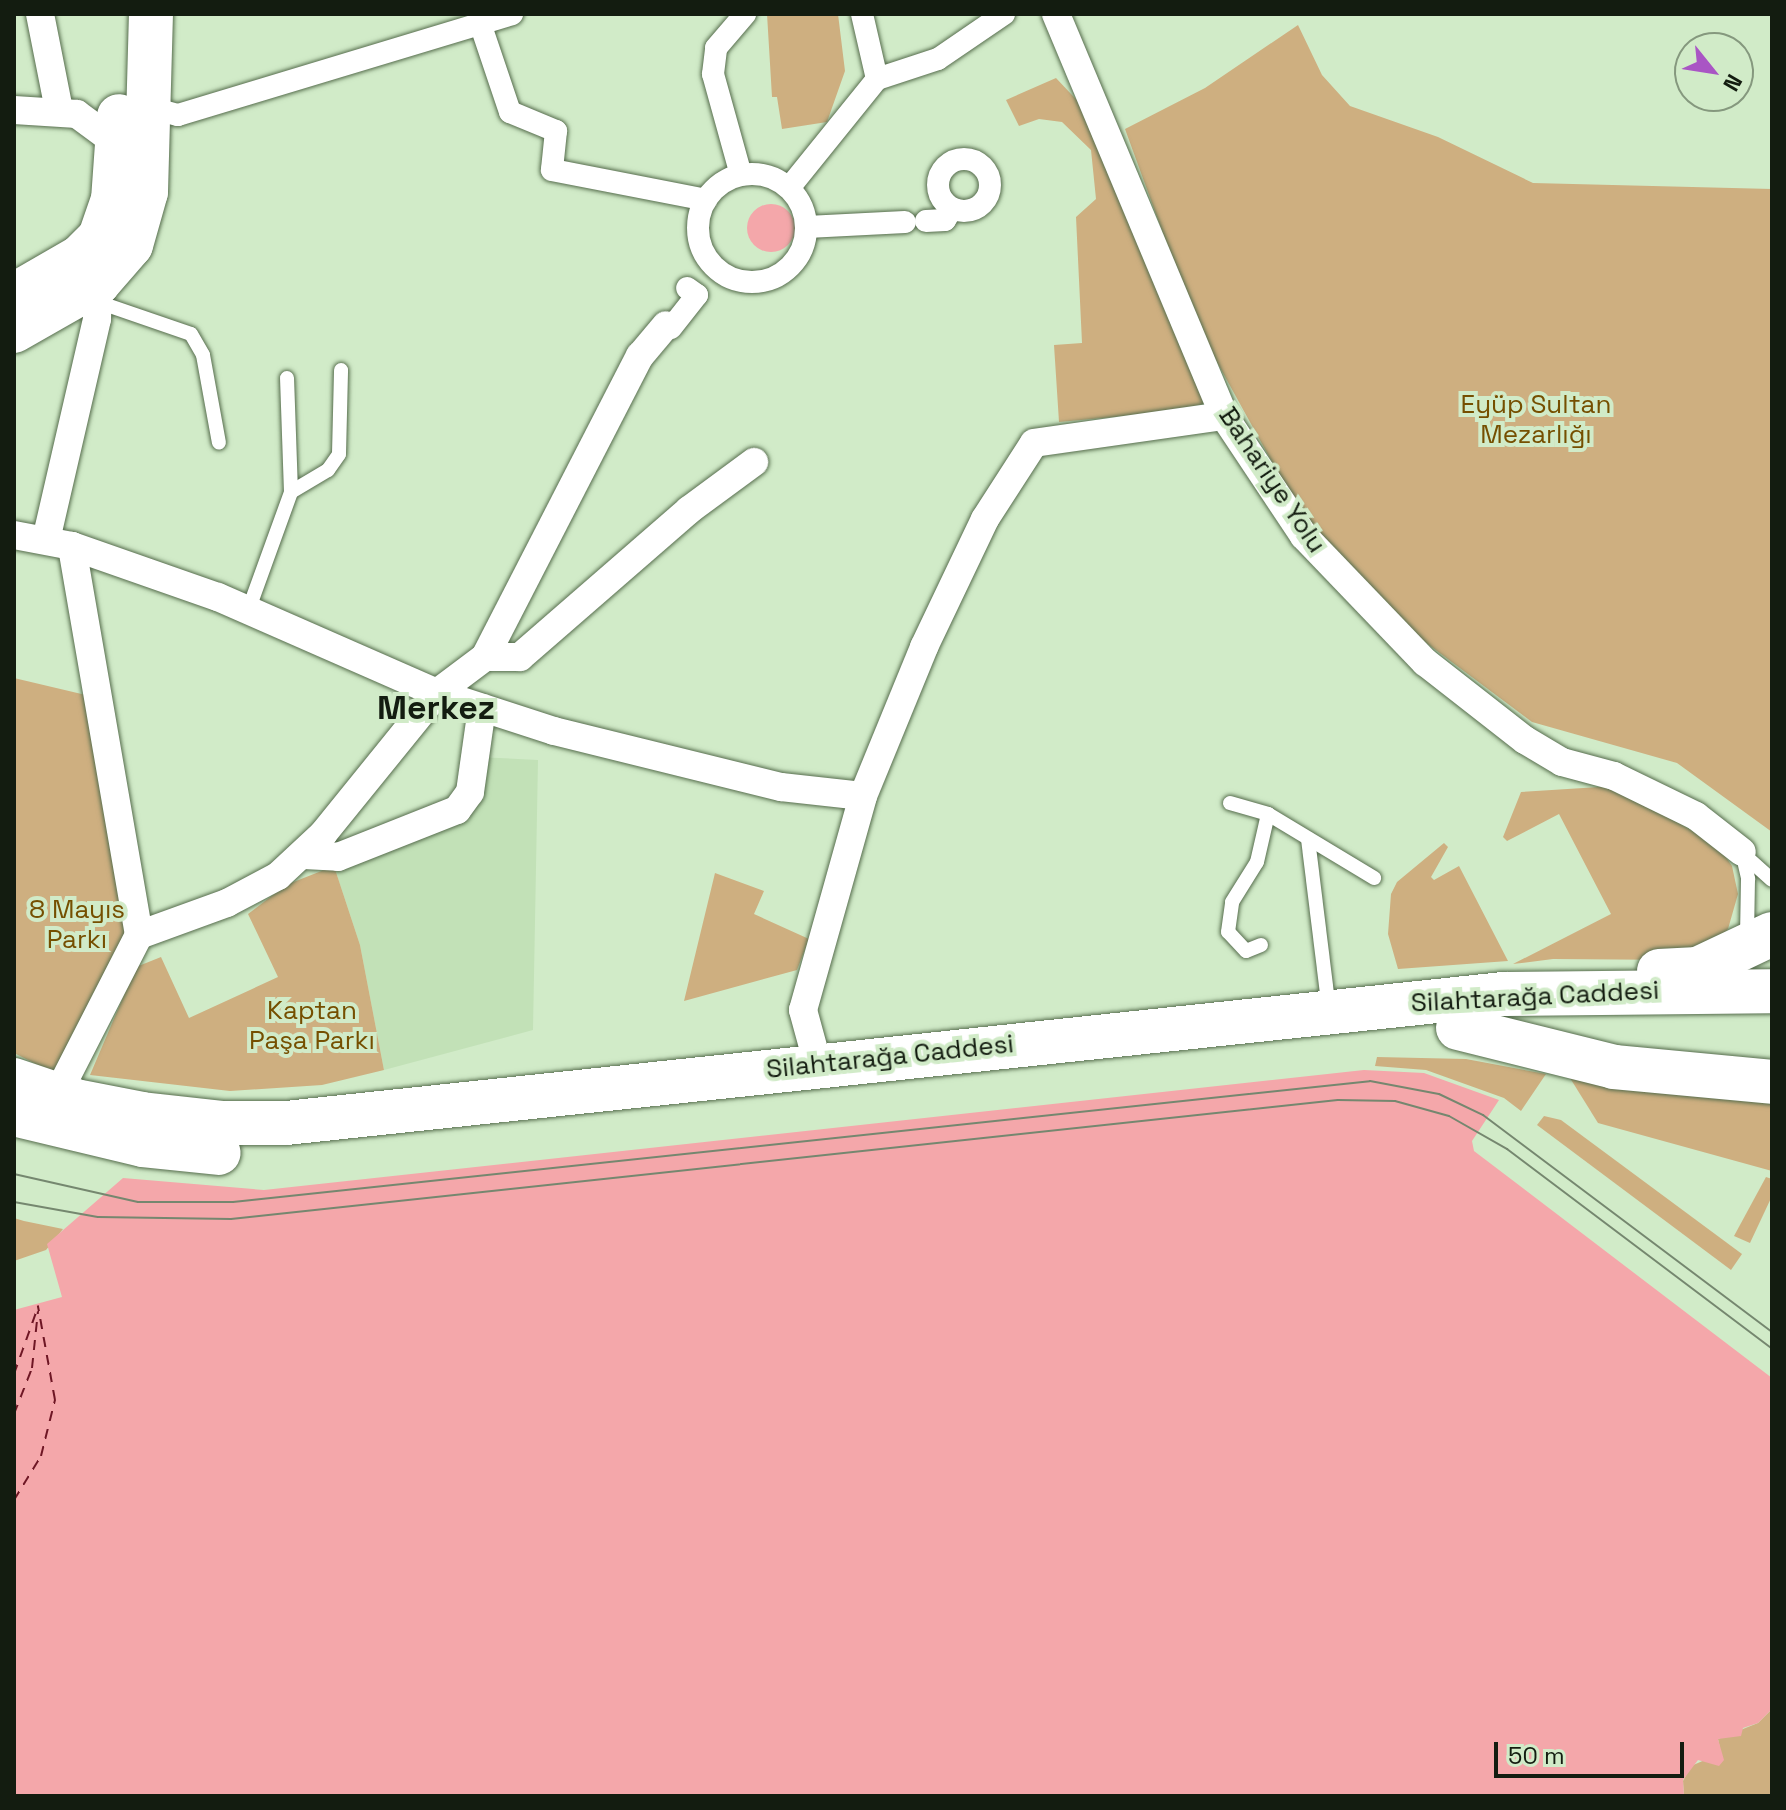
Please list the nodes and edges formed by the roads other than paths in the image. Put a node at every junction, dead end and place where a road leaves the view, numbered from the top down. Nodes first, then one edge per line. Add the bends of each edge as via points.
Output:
1 (40, 14) edge
2 (124, 14) edge
3 (151, 14) edge
4 (512, 14) edge
5 (745, 14) edge
6 (862, 14) edge
7 (1004, 14) edge
8 (1056, 14) edge
9 (480, 23) junction
10 (877, 79) junction
11 (148, 107) junction
12 (14, 110) edge
13 (59, 110) junction
14 (119, 145) junction
15 (741, 175) junction
16 (789, 188) junction
17 (706, 200) junction
18 (952, 209) dead end
19 (807, 227) junction
20 (714, 266) junction
21 (98, 292) junction
22 (14, 295) edge
23 (666, 325) joint
24 (14, 331) edge
25 (341, 370) dead end
26 (287, 378) dead end
27 (1224, 416) junction
28 (219, 443) dead end
29 (754, 462) dead end
30 (291, 492) junction
31 (14, 535) edge
32 (59, 543) junction
33 (248, 611) junction
34 (485, 657) junction
35 (437, 693) junction
36 (482, 708) junction
37 (863, 796) junction
38 (1230, 803) dead end
39 (1268, 814) junction
40 (1308, 839) junction
41 (1742, 852) junction
42 (304, 855) junction
43 (1772, 870) edge
44 (1374, 878) dead end
45 (1772, 880) edge
46 (139, 935) junction
47 (1759, 938) edge
48 (1261, 945) dead end
49 (1772, 991) edge
50 (1568, 992) junction
51 (1329, 1010) junction
52 (1772, 1020) edge
53 (1458, 1028) junction
54 (818, 1065) junction
55 (14, 1080) edge
56 (1772, 1082) edge
57 (57, 1095) junction
58 (14, 1114) edge

1 - 13 street
2 - 14 main road
3 - 11 main road
4 - 9 street
5 - 15 street via 716,48 713,74
6 - 10 street
7 - 10 street via 938,59
8 - 27 street, Bahariye Yolu
9 - 11 street via 178,115
9 - 17 street via 510,112 556,131 552,170
10 - 16 street
11 - 21 main road via 140,222
12 - 13 street
13 - 14 street via 86,119
14 - 22 main road via 113,200 100,237 80,257
15 - 16 street via 766,175
15 - 17 street via 717,187
16 - 19 street via 804,209
17 - 20 street via 698,234
18 - 19 street via 945,220
19 - 20 street via 795,261 774,277 747,282
20 - 23 street via 690,290 697,295
21 - 24 main road
21 - 28 lane via 191,334 203,355
21 - 32 street
23 - 34 street via 640,356
25 - 30 lane via 339,454 328,470
26 - 30 lane
27 - 37 street via 1034,443 979,533 924,647
27 - 41 street, Bahariye Yolu via 1304,536 1425,662 1525,740 1562,762 1614,776 1696,816
29 - 34 street via 689,510 520,657
30 - 33 lane
31 - 32 street
32 - 33 street
32 - 46 street
33 - 35 street
34 - 35 street
35 - 36 street
35 - 42 street
36 - 37 street via 781,787
36 - 42 street via 470,792 457,810 338,857
37 - 54 street via 803,1010
38 - 39 lane
39 - 40 lane
39 - 48 lane via 1257,862 1232,902 1228,932 1246,951
40 - 44 lane
40 - 51 lane
41 - 43 lane
41 - 45 lane
41 - 47 lane
42 - 46 street via 227,903
46 - 57 street
47 - 50 main road via 1698,969 1616,973
49 - 50 main road, Silahtarağa Caddesi
50 - 51 main road, Silahtarağa Caddesi
51 - 54 main road, Silahtarağa Caddesi
52 - 53 main road, Silahtarağa Caddesi
53 - 56 main road via 1614,1067
53 - 58 main road, Silahtarağa Caddesi via 260,1153 143,1145
54 - 57 main road, Silahtarağa Caddesi via 252,1124 142,1114
55 - 57 main road, Silahtarağa Caddesi

